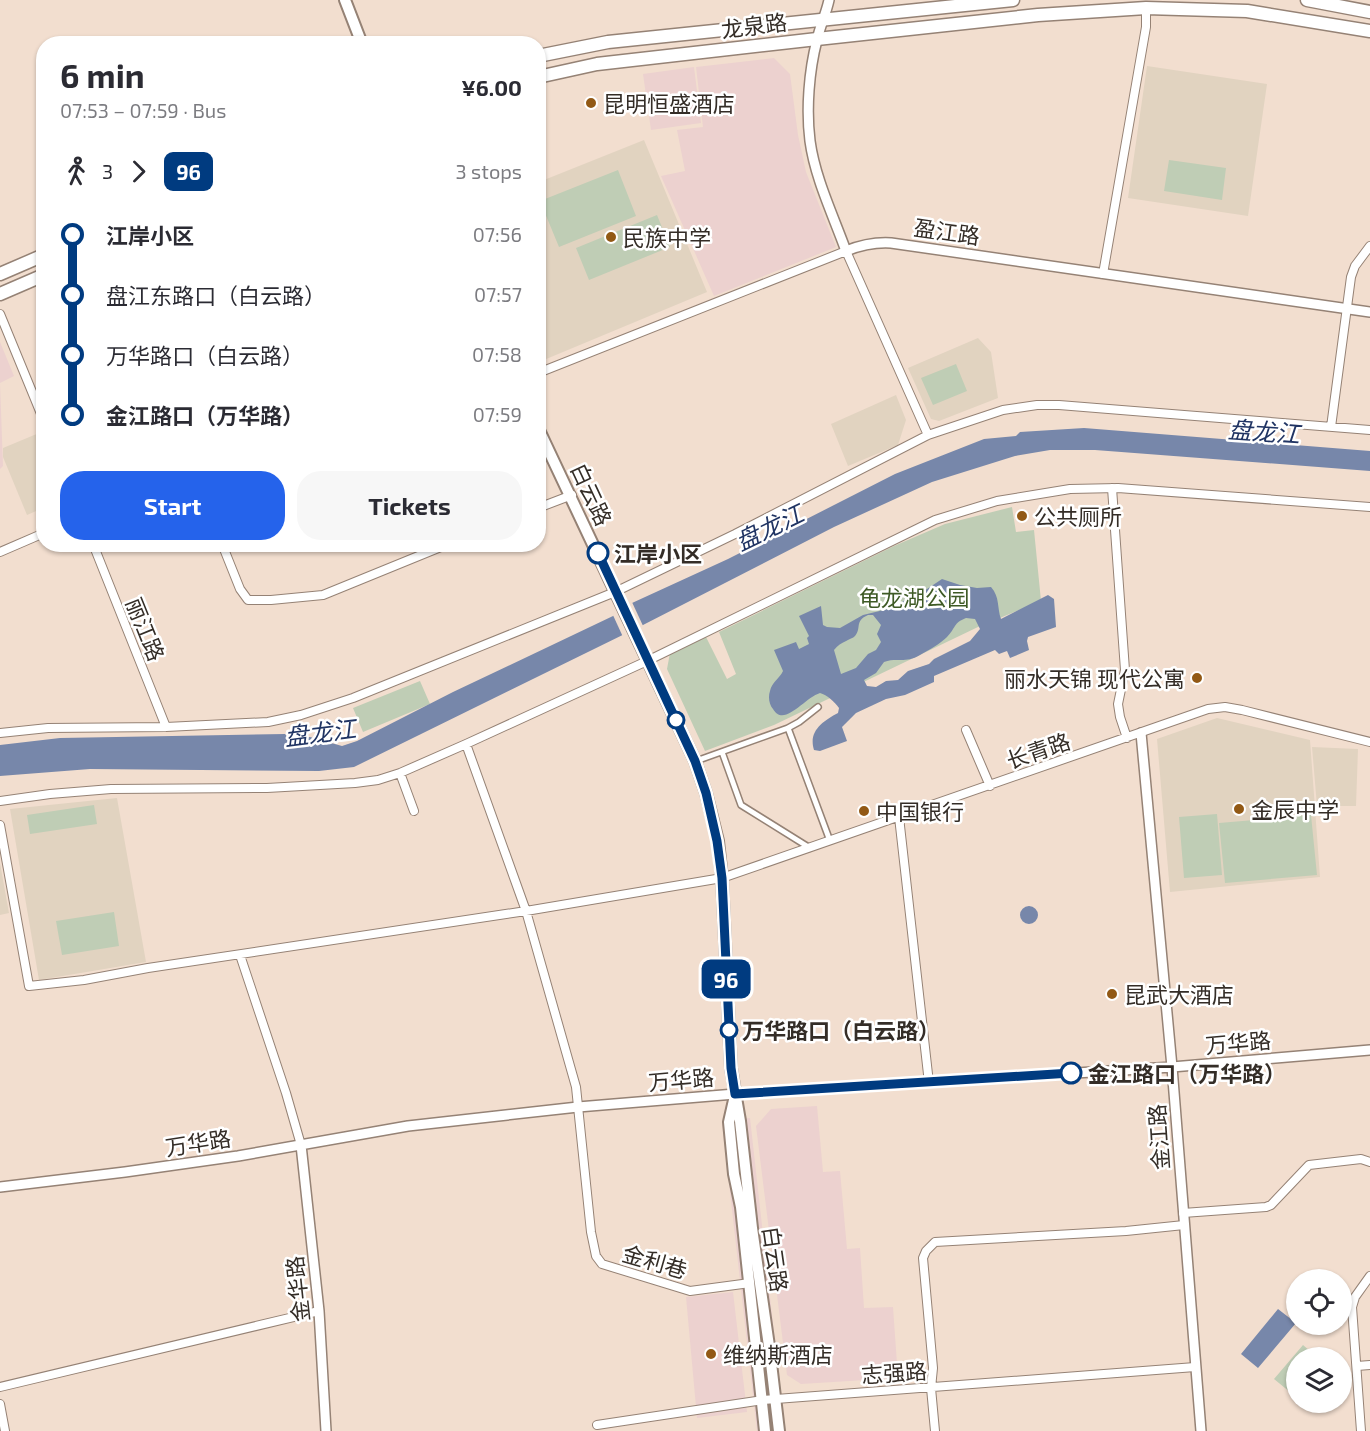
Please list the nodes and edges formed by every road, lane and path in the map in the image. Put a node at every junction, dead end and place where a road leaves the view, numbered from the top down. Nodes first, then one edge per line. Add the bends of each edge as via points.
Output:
1 (345, 0) edge
2 (829, 0) edge
3 (1007, 0) edge
4 (1307, 0) edge
5 (1146, 8) junction
6 (1370, 12) edge
7 (824, 20) junction
8 (1370, 31) edge
9 (359, 36) edge
10 (817, 39) junction
11 (546, 54) edge
12 (546, 74) edge
13 (1370, 246) edge
14 (846, 251) junction
15 (36, 258) edge
16 (0, 274) edge
17 (1103, 274) junction
18 (36, 278) edge
19 (0, 294) edge
20 (1346, 309) junction
21 (1370, 312) edge
22 (0, 314) edge
23 (546, 371) edge
24 (36, 402) edge
25 (1331, 427) junction
26 (1370, 430) edge
27 (928, 435) junction
28 (546, 444) edge
29 (1112, 488) junction
30 (572, 495) junction
31 (546, 505) edge
32 (1370, 507) edge
33 (36, 536) edge
34 (0, 552) edge
35 (96, 552) edge
36 (225, 552) edge
37 (428, 552) edge
38 (615, 592) junction
39 (647, 661) junction
40 (818, 707) dead end
41 (166, 727) junction
42 (788, 728) junction
43 (966, 730) dead end
44 (0, 733) edge
45 (1141, 734) junction
46 (1127, 738) junction
47 (1370, 742) edge
48 (466, 744) junction
49 (722, 752) junction
50 (695, 761) junction
51 (400, 773) junction
52 (990, 786) junction
53 (0, 801) edge
54 (414, 811) dead end
55 (899, 817) junction
56 (0, 825) edge
57 (830, 841) junction
58 (810, 848) junction
59 (722, 878) junction
60 (526, 911) junction
61 (240, 955) junction
62 (1370, 1050) edge
63 (1172, 1067) junction
64 (929, 1083) junction
65 (735, 1094) junction
66 (578, 1107) junction
67 (301, 1145) junction
68 (1370, 1162) edge
69 (0, 1186) edge
70 (1183, 1212) junction
71 (1184, 1225) junction
72 (1370, 1275) edge
73 (750, 1284) junction
74 (320, 1311) junction
75 (1370, 1365) edge
76 (1357, 1366) junction
77 (1195, 1367) junction
78 (0, 1387) edge
79 (931, 1388) junction
80 (775, 1399) junction
81 (763, 1400) junction
82 (0, 1404) edge
83 (597, 1425) dead end
84 (5, 1431) edge
85 (326, 1431) edge
86 (765, 1431) edge
87 (778, 1431) edge
88 (935, 1431) edge
89 (1201, 1431) edge
90 (1362, 1431) edge

1 - 9 main road
2 - 7 street
3 - 7 main road, 龙泉路
4 - 6 main road
5 - 8 main road, 龙泉路 via 1247,11
5 - 10 main road, 龙泉路 via 1038,15
5 - 17 street
7 - 10 street
7 - 11 main road, 龙泉路 via 608,42
10 - 12 main road, 龙泉路 via 597,64
10 - 14 street via 809,91 810,141
13 - 20 street via 1355,266
14 - 17 street, 盈江路 via 877,242 891,243
14 - 23 street, 盈江路
14 - 27 street
15 - 16 main road
17 - 20 street, 盈江路
18 - 19 main road
20 - 21 street, 盈江路
20 - 25 street
22 - 24 street
25 - 26 street
25 - 27 street via 1037,405 1003,410
27 - 38 street
28 - 30 main road, 白云路
29 - 32 street
29 - 39 street via 1070,489 1019,497 935,520
29 - 46 street via 1125,670 1119,704
30 - 31 street
30 - 38 main road, 白云路
33 - 34 street
35 - 41 street, 丽江路
36 - 37 street via 248,600 271,600 322,595
38 - 39 main road, 白云路
38 - 41 street via 353,698 301,715 268,722
39 - 48 street
39 - 50 main road, 白云路
40 - 42 street
41 - 44 street via 48,728
42 - 49 street
42 - 57 street
43 - 52 street
45 - 46 street, 长青路
45 - 47 street, 长青路 via 1208,709 1225,707
45 - 63 street, 金江路
46 - 52 street, 长青路
48 - 51 street
48 - 60 street
49 - 50 street
49 - 58 street via 741,805
50 - 59 main road, 白云路 via 706,793
51 - 53 street via 355,783 111,789
51 - 54 street
52 - 55 street, 长青路
55 - 57 street, 长青路
55 - 64 street
56 - 61 street, 长青路 via 29,986
57 - 58 street, 长青路
58 - 59 street, 长青路
59 - 60 street, 长青路
59 - 65 main road, 白云路
60 - 61 street, 长青路
60 - 66 street via 576,1087
61 - 67 street
62 - 63 street, 万华路
63 - 64 street, 万华路
63 - 70 street, 金江路
64 - 65 street, 万华路
65 - 66 street, 万华路
65 - 73 main road, 白云路 via 729,1122
65 - 80 main road, 白云路
66 - 67 street, 万华路 via 408,1126
66 - 73 street, 金利巷 via 591,1232 596,1256 602,1264 690,1291
67 - 69 street, 万华路
67 - 74 street, 金华路
68 - 70 street via 1361,1158 1309,1165 1266,1207
70 - 71 street, 金江路
71 - 77 street, 金江路
71 - 79 street via 1126,1232 935,1242 923,1258 933,1368
72 - 76 street via 1352,1307
73 - 81 main road, 白云路
74 - 78 street
74 - 85 street, 金华路
75 - 76 street
76 - 90 street
77 - 79 street, 志强路
77 - 89 street, 金江路
79 - 80 street, 志强路
79 - 88 street
80 - 81 street, 志强路
80 - 87 main road, 白云路
81 - 83 street, 志强路
81 - 86 main road, 白云路
82 - 84 street

